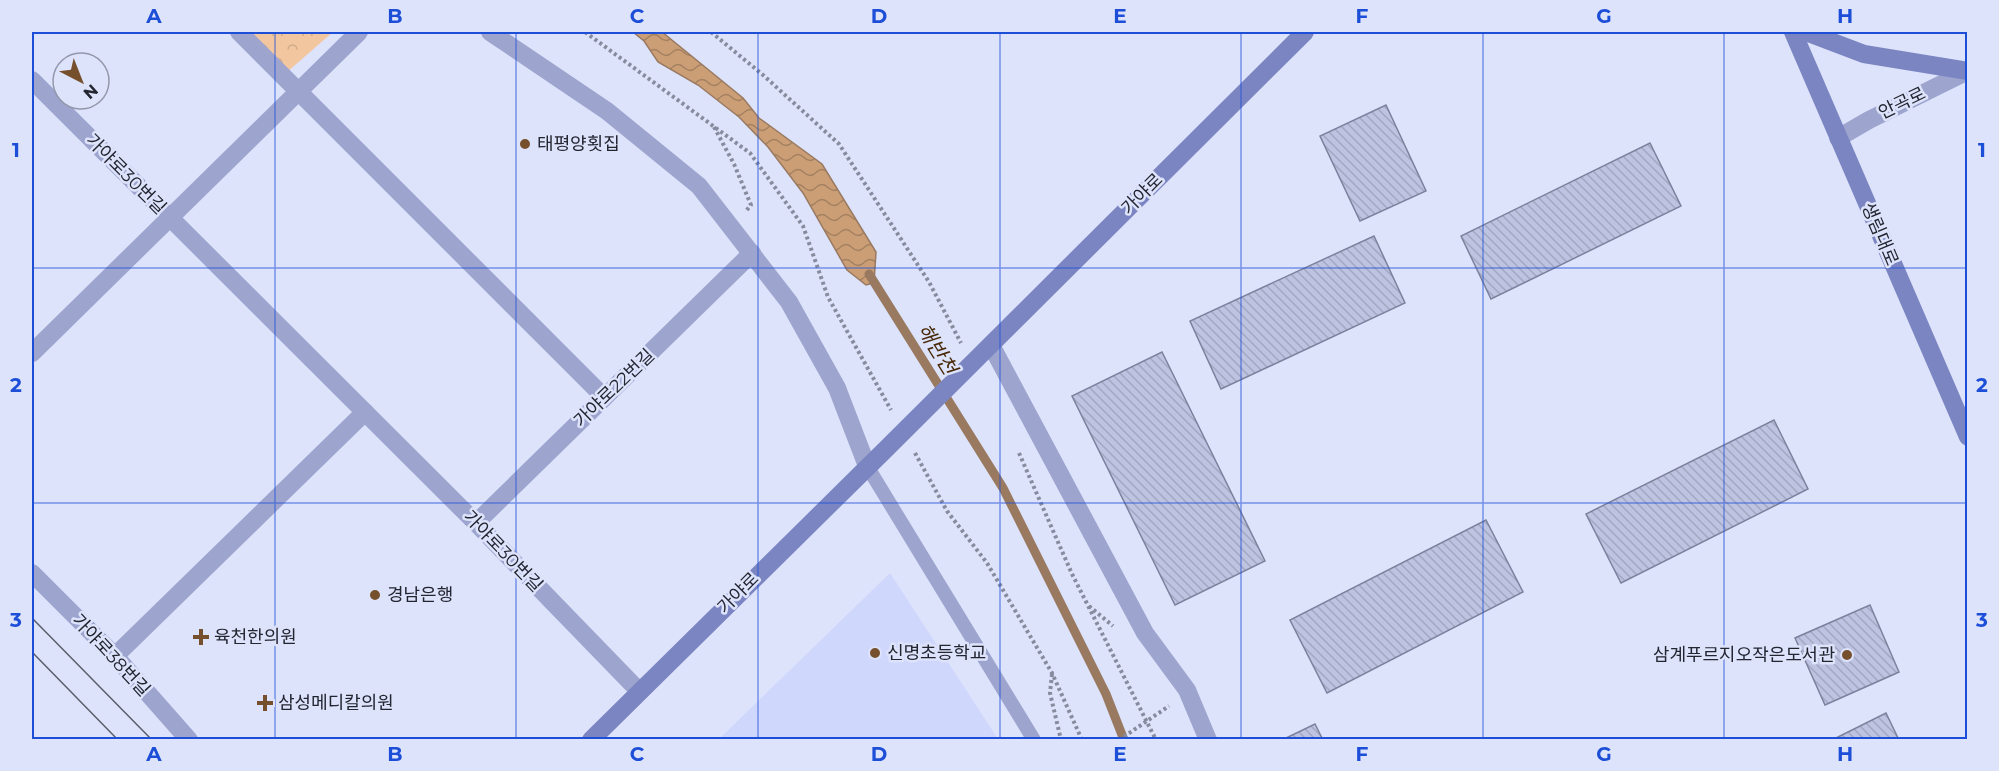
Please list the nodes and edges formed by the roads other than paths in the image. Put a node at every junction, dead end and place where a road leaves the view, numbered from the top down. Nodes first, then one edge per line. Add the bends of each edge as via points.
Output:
1 (239, 32) edge
2 (359, 32) edge
3 (490, 32) edge
4 (1296, 32) edge
5 (1305, 32) edge
6 (1793, 32) edge
7 (1806, 32) edge
8 (1281, 55) junction
9 (1968, 71) edge
10 (32, 80) edge
11 (299, 91) junction
12 (1838, 138) junction
13 (170, 218) junction
14 (752, 253) junction
15 (34, 345) edge
16 (985, 351) junction
17 (604, 397) junction
18 (364, 412) junction
19 (1968, 437) edge
20 (867, 466) junction
21 (476, 523) junction
22 (32, 573) edge
23 (115, 656) junction
24 (639, 691) junction
25 (189, 740) edge
26 (591, 740) edge
27 (1034, 740) edge
28 (1208, 740) edge

1 - 11 street
2 - 11 street
3 - 14 street via 607,111 699,186
4 - 8 main road
5 - 8 main road, 가야로
6 - 12 main road, 생림대로
7 - 9 main road via 1864,54
8 - 16 main road, 가야로
9 - 12 street, 안곡로
10 - 13 street, 가야로30번길
11 - 13 street
11 - 17 street
12 - 19 main road, 생림대로
13 - 15 street, 가야로30번길
13 - 18 street, 가야로30번길
14 - 17 street, 가야로22번길
14 - 20 street via 789,302 837,388
16 - 20 main road, 가야로
16 - 28 street via 1145,633 1187,690
17 - 21 street, 가야로22번길
18 - 21 street, 가야로30번길
18 - 23 street
20 - 24 main road, 가야로
20 - 27 lane
21 - 24 street, 가야로30번길
22 - 23 street, 가야로38번길
23 - 25 street, 가야로38번길
24 - 26 main road, 가야로

